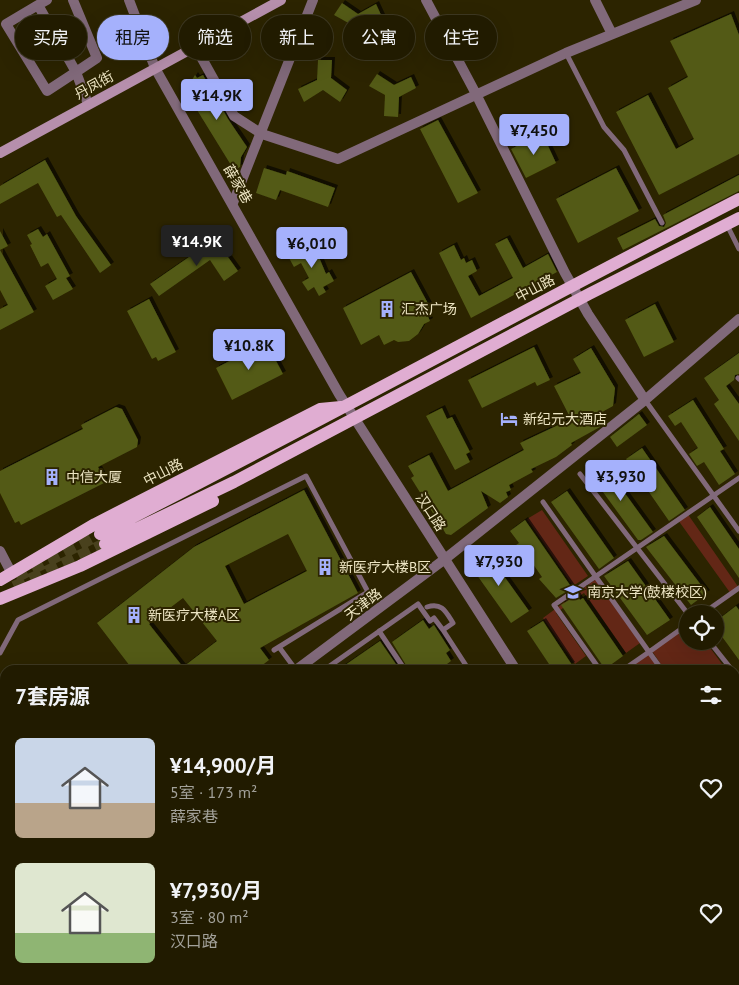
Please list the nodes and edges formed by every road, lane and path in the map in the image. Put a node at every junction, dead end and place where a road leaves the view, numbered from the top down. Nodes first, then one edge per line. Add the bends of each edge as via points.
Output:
1 (47, 0) edge
2 (73, 0) edge
3 (129, 0) edge
4 (281, 0) edge
5 (313, 0) edge
6 (426, 0) edge
7 (595, 0) edge
8 (696, 0) edge
9 (38, 5) junction
10 (251, 16) edge
11 (612, 34) junction
12 (566, 53) junction
13 (179, 55) edge
14 (204, 60) edge
15 (155, 68) junction
16 (76, 72) junction
17 (476, 94) junction
18 (88, 104) junction
19 (262, 134) junction
20 (0, 153) edge
21 (739, 199) edge
22 (233, 203) junction
23 (721, 209) joint
24 (739, 218) edge
25 (662, 223) dead end
26 (726, 224) junction
27 (739, 249) edge
28 (572, 286) junction
29 (584, 296) junction
30 (739, 319) edge
31 (339, 394) joint
32 (645, 400) junction
33 (347, 407) junction
34 (354, 418) junction
35 (580, 474) dead end
36 (739, 478) edge
37 (714, 495) junction
38 (543, 502) dead end
39 (739, 531) edge
40 (637, 548) junction
41 (0, 551) edge
42 (445, 559) junction
43 (12, 574) junction
44 (596, 576) junction
45 (0, 580) edge
46 (739, 588) edge
47 (0, 599) edge
48 (681, 605) edge
49 (715, 605) edge
50 (427, 607) dead end
51 (442, 630) junction
52 (679, 630) edge
53 (379, 632) junction
54 (717, 650) edge
55 (0, 652) edge
56 (649, 652) junction
57 (465, 664) edge
58 (291, 665) edge
59 (303, 665) edge
60 (331, 665) edge
61 (402, 665) edge
62 (513, 665) edge
63 (596, 665) edge
64 (630, 665) edge
65 (658, 665) edge
66 (731, 665) edge

1 - 9 street
2 - 16 street via 97,58
3 - 15 street, 薛家巷
4 - 10 main road, 丹凤街
5 - 19 street
6 - 17 street
7 - 11 street
8 - 11 street
9 - 16 street
9 - 16 street via 6,24 46,91
11 - 12 street
12 - 17 street
12 - 25 lane via 604,126 624,150
13 - 15 main road, 丹凤街
14 - 19 street via 234,116
15 - 18 main road, 丹凤街
15 - 22 street, 薛家巷
16 - 18 street
17 - 19 street via 338,159
17 - 28 street
18 - 20 main road, 丹凤街
19 - 22 street
21 - 23 lane
22 - 31 street, 薛家巷
23 - 28 main road, 中山路
24 - 26 main road
26 - 27 lane
26 - 29 main road
28 - 29 street
28 - 33 lane
29 - 32 street
29 - 34 main road
30 - 32 street, 天津路
31 - 33 street, 汉口路
32 - 37 lane
32 - 42 street, 天津路
33 - 34 street, 汉口路
33 - 34 main road via 103,539 234,482
33 - 43 lane via 320,408 96,524
34 - 42 street, 汉口路
34 - 47 main road via 334,437 190,514 80,566
35 - 40 lane
36 - 37 lane
37 - 39 lane
37 - 40 lane
38 - 44 lane
40 - 44 lane
40 - 48 lane
41 - 43 street
42 - 59 street, 天津路
42 - 62 street, 汉口路
43 - 45 lane
44 - 56 lane
44 - 63 lane via 554,605
46 - 49 lane
50 - 51 lane via 441,606 453,623
51 - 53 lane via 434,618 430,621 418,604
51 - 57 lane
52 - 56 lane
53 - 60 lane
53 - 61 lane
54 - 66 lane
55 - 58 lane via 18,620 306,476 368,592 276,649
56 - 64 lane
56 - 65 lane

